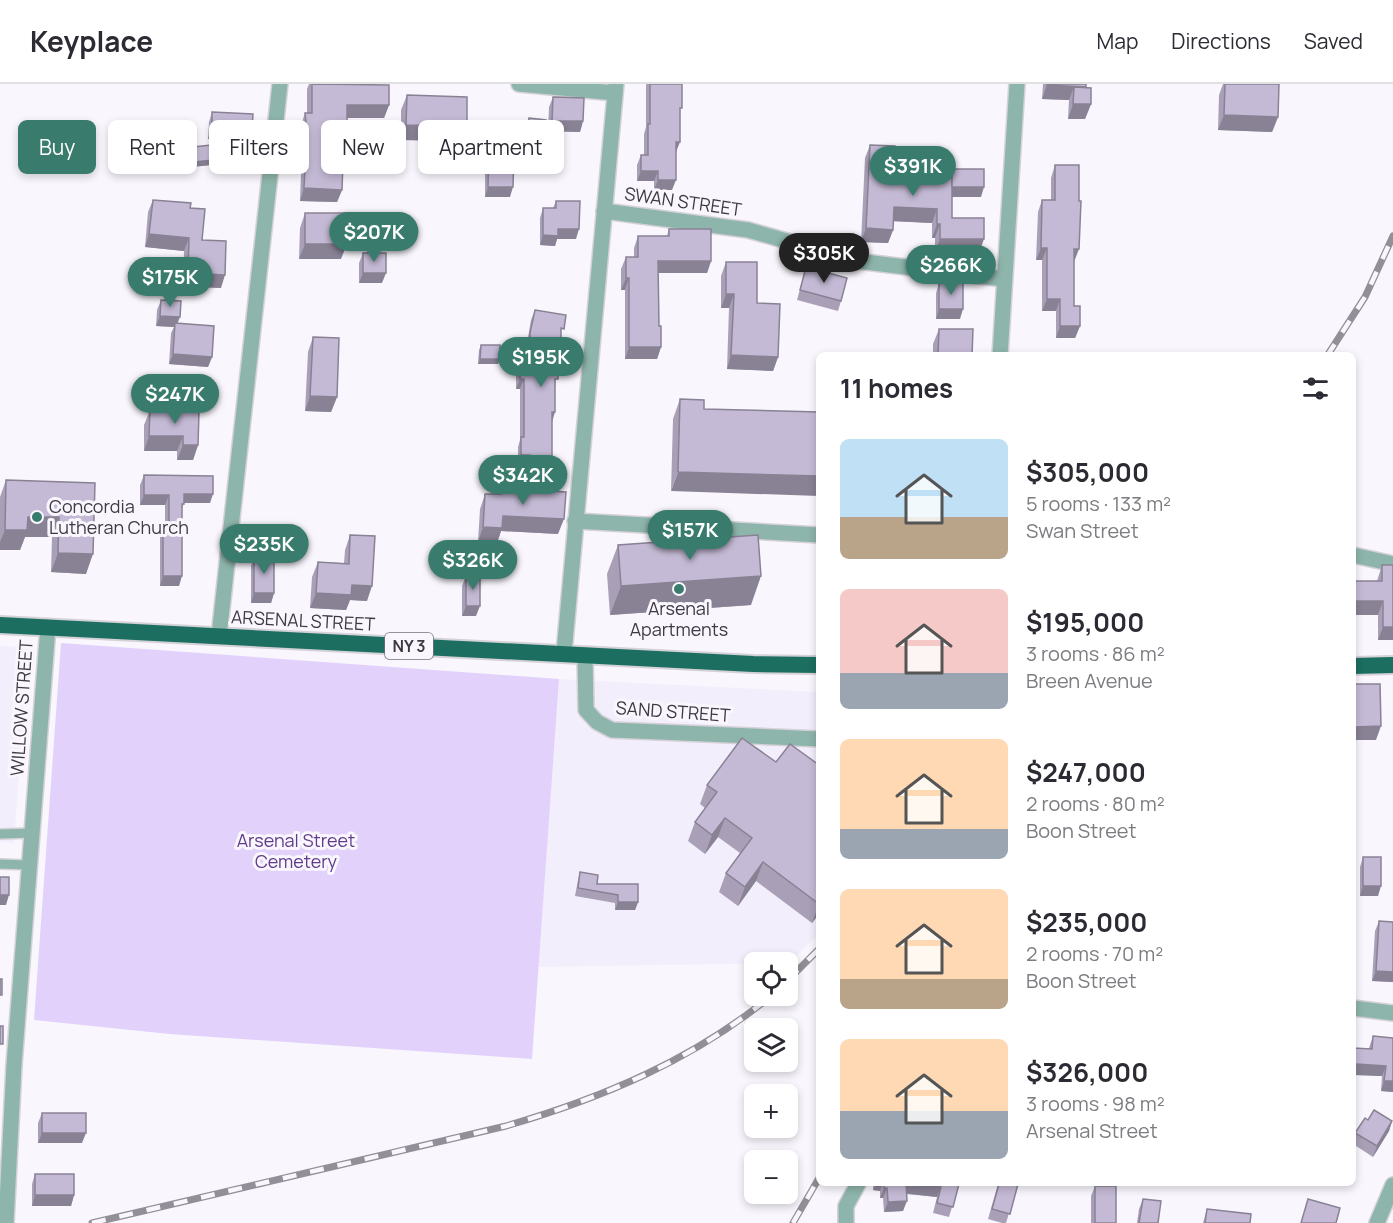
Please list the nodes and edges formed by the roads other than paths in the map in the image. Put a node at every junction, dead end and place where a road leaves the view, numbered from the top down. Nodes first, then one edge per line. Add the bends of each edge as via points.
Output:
1 (280, 84) edge
2 (519, 84) edge
3 (1017, 84) edge
4 (616, 89) edge
5 (604, 211) junction
6 (1004, 279) junction
7 (1000, 352) edge
8 (575, 522) junction
9 (816, 535) edge
10 (1356, 556) edge
11 (1393, 564) edge
12 (0, 625) edge
13 (48, 627) junction
14 (219, 636) junction
15 (564, 653) junction
16 (585, 655) junction
17 (816, 665) edge
18 (1393, 665) edge
19 (1356, 666) edge
20 (816, 739) edge
21 (32, 833) junction
22 (0, 834) edge
23 (0, 864) edge
24 (29, 865) junction
25 (1356, 1008) edge
26 (1393, 1013) edge
27 (1393, 1185) edge
28 (857, 1186) edge
29 (6, 1223) edge
30 (846, 1223) edge
31 (1377, 1223) edge

1 - 14 street
2 - 4 street
3 - 6 street
4 - 5 street
5 - 6 street, SWAN STREET via 748,230 857,261
5 - 8 street
6 - 7 street
8 - 9 street
8 - 15 street
10 - 11 street
12 - 13 highway, ARSENAL STREET / NY 3
13 - 14 highway, ARSENAL STREET / NY 3
13 - 21 street, WILLOW STREET
14 - 15 highway, ARSENAL STREET / NY 3
15 - 16 highway, ARSENAL STREET / NY 3
16 - 17 highway, ARSENAL STREET / NY 3
16 - 20 street, SAND STREET via 586,710 612,730
18 - 19 highway
21 - 22 lane
21 - 24 street, WILLOW STREET
23 - 24 lane
24 - 29 street, WILLOW STREET
25 - 26 street
27 - 31 street
28 - 30 street via 846,1206

